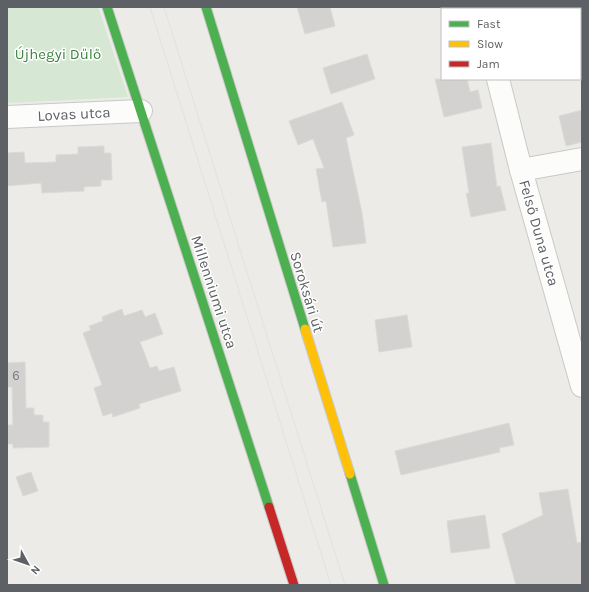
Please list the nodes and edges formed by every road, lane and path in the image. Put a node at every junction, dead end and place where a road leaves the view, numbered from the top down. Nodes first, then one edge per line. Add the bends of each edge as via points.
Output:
1 (107, 7) edge
2 (206, 7) edge
3 (498, 80) edge
4 (140, 110) junction
5 (7, 117) edge
6 (582, 159) edge
7 (521, 170) junction
8 (582, 386) edge
9 (294, 585) edge
10 (384, 585) edge

1 - 4 street, Millenniumi utca
2 - 10 street, Soroksári út
3 - 7 street, Felső Duna utca
4 - 5 street, Lovas utca
4 - 9 street, Millenniumi utca
6 - 7 street
7 - 8 street, Felső Duna utca

